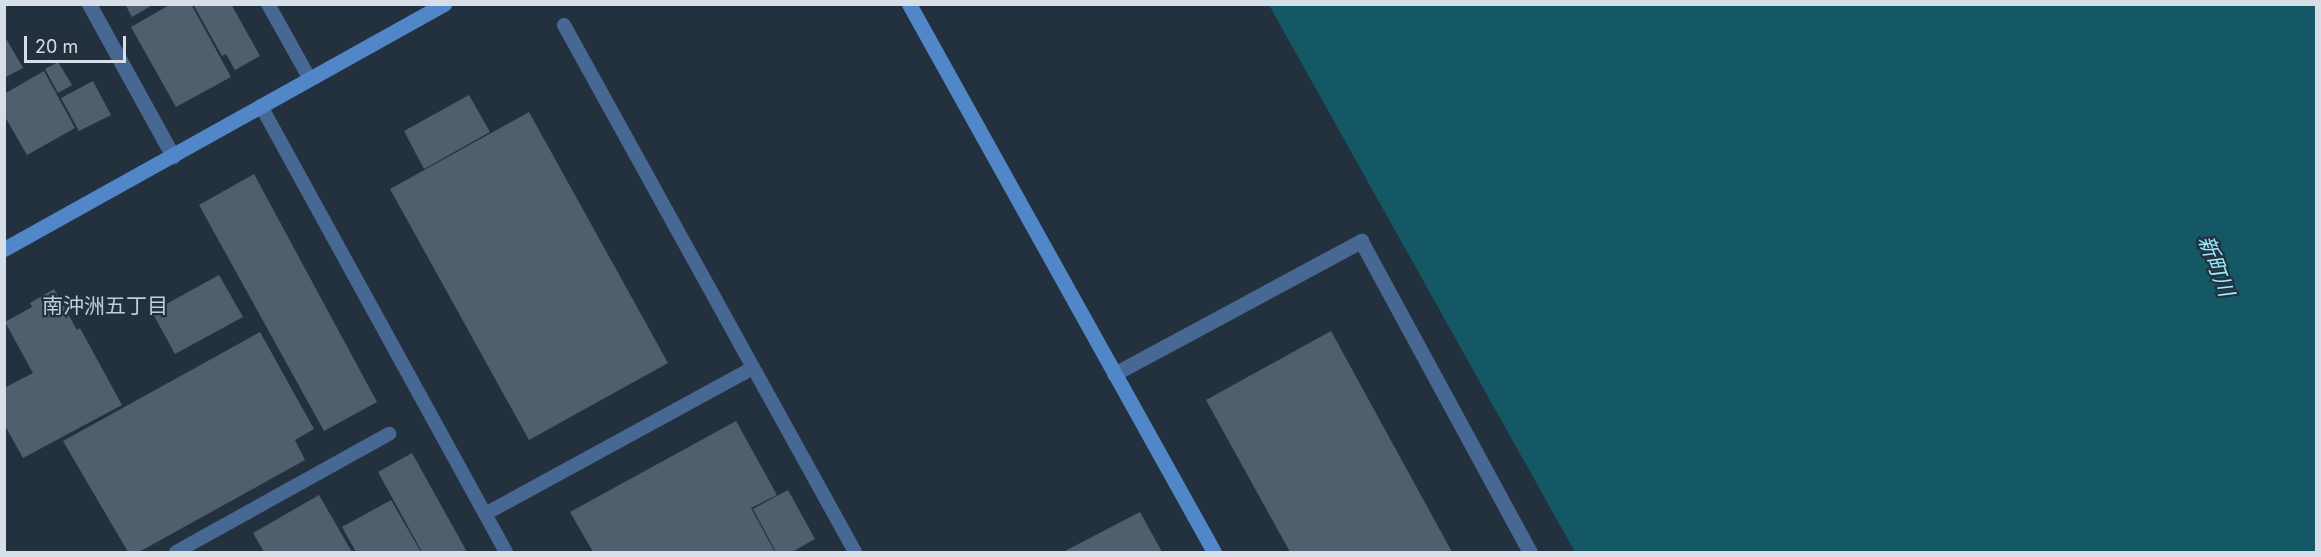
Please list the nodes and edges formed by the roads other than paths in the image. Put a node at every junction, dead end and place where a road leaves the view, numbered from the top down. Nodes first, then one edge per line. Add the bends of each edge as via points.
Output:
1 (88, 4) edge
2 (268, 4) edge
3 (444, 4) edge
4 (909, 4) edge
5 (564, 25) dead end
6 (310, 79) junction
7 (261, 106) junction
8 (173, 156) junction
9 (4, 249) edge
10 (753, 368) junction
11 (1114, 374) junction
12 (389, 434) dead end
13 (485, 514) junction
14 (176, 552) edge
15 (506, 552) edge
16 (855, 552) edge
17 (1214, 552) edge
18 (1530, 552) edge

1 - 8 street
2 - 6 lane
3 - 6 street
4 - 11 street
5 - 10 lane
6 - 7 street
7 - 8 street
7 - 13 lane
8 - 9 street
10 - 13 lane
10 - 16 lane
11 - 17 street
11 - 18 street via 1361,242
12 - 14 lane
13 - 15 lane

